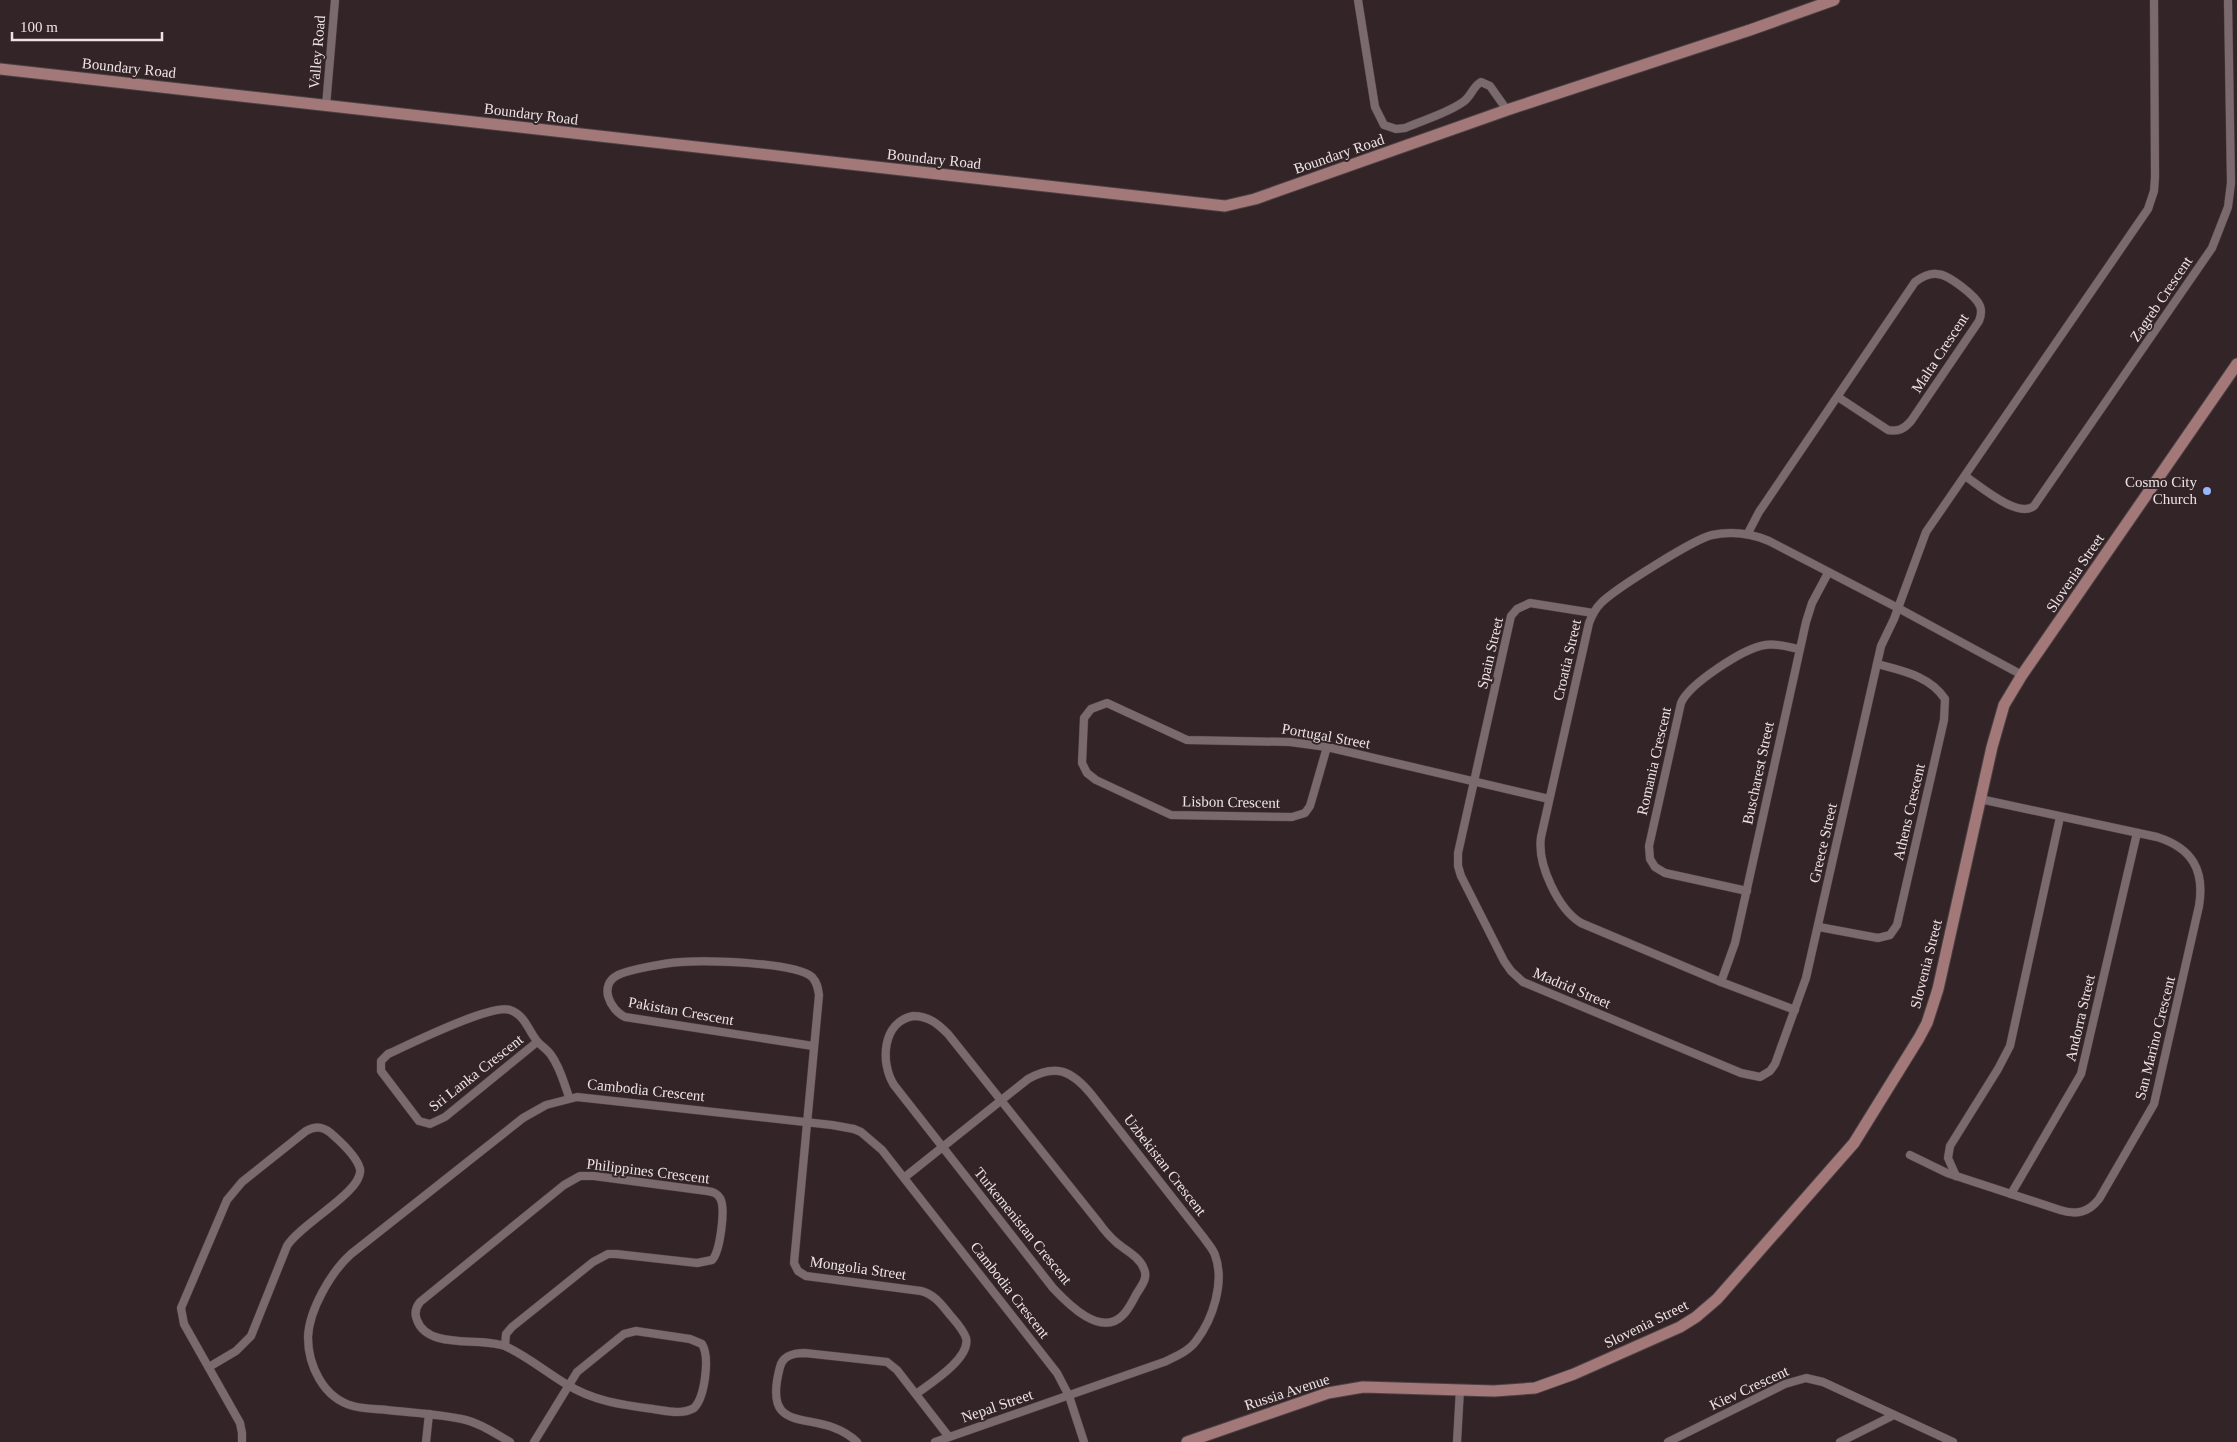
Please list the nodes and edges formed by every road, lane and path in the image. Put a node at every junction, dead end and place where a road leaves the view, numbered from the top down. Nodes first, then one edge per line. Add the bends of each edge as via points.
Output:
1 (335, 0) edge
2 (1358, 0) edge
3 (1834, 0) edge
4 (2154, 0) edge
5 (2228, 0) edge
6 (0, 69) edge
7 (326, 106) junction
8 (1507, 110) junction
9 (2237, 364) edge
10 (1838, 397) junction
11 (1965, 476) junction
12 (1748, 533) junction
13 (1828, 573) junction
14 (1898, 608) junction
15 (1593, 613) junction
16 (1800, 649) junction
17 (1877, 664) junction
18 (2022, 675) junction
19 (1102, 703) joint
20 (1327, 747) junction
21 (1475, 782) junction
22 (1980, 798) junction
23 (1549, 799) junction
24 (2060, 817) junction
25 (2137, 833) junction
26 (1747, 891) junction
27 (1819, 926) junction
28 (1720, 982) junction
29 (1795, 1010) junction
30 (537, 1042) junction
31 (813, 1046) junction
32 (1760, 1077) joint
33 (569, 1097) junction
34 (1001, 1101) junction
35 (806, 1122) junction
36 (942, 1146) junction
37 (1910, 1155) dead end
38 (1956, 1176) junction
39 (905, 1177) junction
40 (2011, 1194) junction
41 (505, 1346) junction
42 (209, 1367) junction
43 (568, 1385) junction
44 (1460, 1389) junction
45 (916, 1394) junction
46 (1069, 1396) junction
47 (429, 1414) junction
48 (1894, 1415) junction
49 (949, 1437) junction
50 (242, 1442) edge
51 (426, 1442) edge
52 (510, 1442) edge
53 (534, 1442) edge
54 (857, 1442) edge
55 (935, 1442) edge
56 (1084, 1442) edge
57 (1187, 1442) edge
58 (1457, 1442) edge
59 (1668, 1442) edge
60 (1840, 1442) edge
61 (1953, 1442) edge

1 - 7 street, Valley Road
2 - 8 street via 1375,107 1384,125 1405,128 1457,106 1481,82 1490,86
3 - 8 street, Boundary Road
4 - 11 street via 2155,177 2148,209
5 - 11 street, Zagreb Crescent via 2231,183 2228,207 2212,248 2034,506 2025,510 2014,508
6 - 7 street, Boundary Road
7 - 8 street, Boundary Road via 1219,206 1255,199
9 - 18 street, Slovenia Street
10 - 10 street, Malta Crescent via 1910,288 1922,278 1930,274 1943,275 1971,294 1980,305 1981,317 1972,332 1904,428 1888,430
10 - 12 street, Malta Crescent
11 - 14 street via 1923,538
12 - 13 street, Croatia Street
12 - 15 street, Croatia Street via 1722,534 1696,541 1606,599
13 - 14 street, Croatia Street
13 - 16 street, Buscharest Street via 1812,603
14 - 17 street, Greece Street via 1881,646
14 - 18 street, Croatia Street
15 - 21 street, Spain Street via 1530,603 1523,604 1514,612
15 - 23 street, Croatia Street
16 - 26 street, Buscharest Street
16 - 26 street, Romania Crescent via 1770,644 1754,648 1699,682 1686,694 1681,703 1649,846 1650,859 1661,871
17 - 27 street, Greece Street
17 - 27 street, Athens Crescent via 1927,680 1937,688 1946,699 1944,720 1900,914 1893,932 1878,938
18 - 22 street, Slovenia Street via 2000,715
19 - 20 street, Portugal Street via 1113,705 1187,740 1290,742
19 - 20 street, Lisbon Crescent via 1088,711 1084,718 1081,758 1087,773 1107,786 1171,815 1292,817 1302,814 1312,801
20 - 21 street, Portugal Street
21 - 23 street, Portugal Street
21 - 32 street, Madrid Street via 1458,853 1458,866 1504,961 1515,976 1732,1069
22 - 24 street, San Marino Crescent
22 - 44 street, Slovenia Street via 1938,989 1927,1023 1858,1138 1794,1213 1717,1299 1680,1327 1548,1385 1506,1390
23 - 28 street, Croatia Street via 1540,857 1570,914 1587,926
24 - 25 street, San Marino Crescent
24 - 38 street via 2010,1046 1950,1146 1948,1158
25 - 40 street, Andorra Street via 2081,1074
25 - 40 street, San Marino Crescent via 2166,839 2185,850 2196,868 2201,890 2154,1104 2099,1199 2091,1207 2081,1213 2069,1212
26 - 28 street, Buscharest Street via 1736,943
27 - 29 street, Greece Street
28 - 29 street, Croatia Street
29 - 32 street, Greece Street via 1775,1064
30 - 30 street, Sri Lanka Crescent via 520,1016 503,1008 454,1024 388,1054 381,1061 381,1071 419,1121 433,1124
30 - 33 street, Sri Lanka Crescent via 558,1067
31 - 31 street, Pakistan Crescent via 818,989 812,977 797,971 769,965 684,962 623,973 608,985 612,1007 625,1018
31 - 35 street, Pakistan Crescent
33 - 35 street, Cambodia Crescent
33 - 47 street, Cambodia Crescent via 523,1118 362,1244 336,1270 314,1311 308,1334 310,1357 316,1374 333,1395 352,1406
34 - 36 street, Uzbekistan Crescent
34 - 36 street, Turkemenistan Crescent via 939,1025 922,1016 900,1021 890,1033 885,1060 887,1071 894,1085
34 - 36 street, Turkemenistan Crescent via 1098,1223 1144,1268 1144,1283 1118,1320 1099,1323 1066,1301 1036,1268
34 - 46 street, Uzbekistan Crescent via 1028,1079 1047,1070 1059,1070 1075,1078 1091,1094 1215,1255 1218,1283 1211,1315 1190,1348 1164,1362
35 - 39 street, Cambodia Crescent via 844,1126 861,1132
35 - 45 street, Mongolia Street via 794,1250 794,1264 798,1271 813,1278 925,1292 937,1299 964,1334 966,1348 959,1360
36 - 39 street, Uzbekistan Crescent
37 - 38 street, San Marino Crescent
38 - 40 street, San Marino Crescent
39 - 46 street, Cambodia Crescent via 1051,1364
41 - 41 street, Philippines Crescent via 430,1335 417,1320 416,1308 564,1185 589,1175 707,1190 719,1196 722,1208 718,1247 712,1260 697,1263 608,1254 584,1269 512,1327 506,1334
41 - 43 street, Philippines Crescent
42 - 42 street via 186,1329 181,1313 227,1200 242,1182 303,1133 314,1127 325,1128 356,1162 360,1172 358,1180 294,1235 250,1336 236,1351
42 - 50 street via 240,1423
43 - 43 street, Philippines Crescent via 589,1361 630,1331 696,1340 706,1352 700,1401 686,1412 616,1404
43 - 53 street
44 - 57 street, Russia Avenue via 1363,1388 1335,1391
44 - 58 street
45 - 49 street
45 - 54 street via 892,1364 881,1360 805,1353 786,1358 780,1366 776,1402 781,1420 793,1425 843,1432
46 - 49 street, Nepal Street
46 - 56 street, Cambodia Crescent
47 - 51 street
47 - 52 street, Cambodia Crescent via 477,1424
48 - 59 street, Kiev Crescent via 1823,1382 1800,1379
48 - 60 street
48 - 61 street, Kiev Crescent
49 - 55 street, Nepal Street

